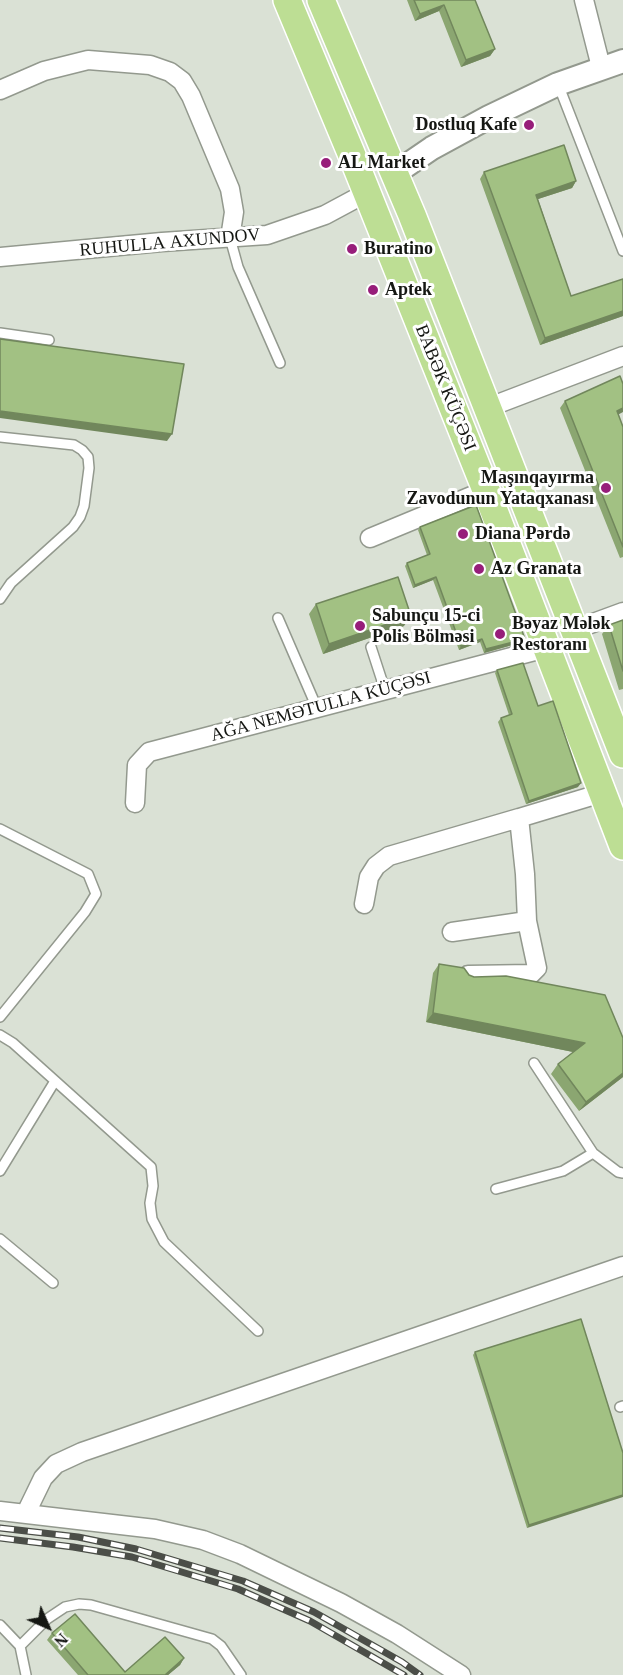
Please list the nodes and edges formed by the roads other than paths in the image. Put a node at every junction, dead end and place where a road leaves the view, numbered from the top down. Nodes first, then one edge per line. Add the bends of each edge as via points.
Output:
1 (287, 0) edge
2 (321, 0) edge
3 (584, 0) edge
4 (623, 61) edge
5 (601, 68) junction
6 (558, 84) junction
7 (0, 90) edge
8 (394, 174) junction
9 (366, 193) junction
10 (230, 238) junction
11 (623, 251) edge
12 (0, 257) edge
13 (0, 333) edge
14 (49, 340) dead end
15 (623, 356) edge
16 (280, 363) dead end
17 (487, 408) junction
18 (0, 437) edge
19 (486, 490) junction
20 (370, 538) dead end
21 (0, 599) edge
22 (623, 612) edge
23 (278, 618) dead end
24 (574, 630) junction
25 (371, 647) dead end
26 (546, 648) junction
27 (385, 690) junction
28 (318, 708) junction
29 (623, 754) edge
30 (602, 793) junction
31 (135, 803) dead end
32 (519, 819) junction
33 (0, 830) edge
34 (623, 846) edge
35 (364, 904) dead end
36 (527, 921) junction
37 (452, 932) dead end
38 (468, 975) edge
39 (0, 1017) edge
40 (0, 1035) edge
41 (534, 1064) dead end
42 (55, 1081) junction
43 (593, 1153) junction
44 (0, 1171) edge
45 (623, 1173) edge
46 (496, 1189) dead end
47 (0, 1239) edge
48 (623, 1266) edge
49 (53, 1283) dead end
50 (258, 1331) dead end
51 (0, 1510) edge
52 (26, 1513) junction
53 (0, 1625) edge
54 (20, 1646) junction
55 (26, 1675) edge
56 (241, 1675) edge
57 (461, 1675) edge

1 - 9 main road, BABƏK KÜÇƏSI
2 - 8 main road, BABƏK KÜÇƏSI
3 - 5 street
4 - 5 street
5 - 6 street
6 - 8 street via 432,148
6 - 11 lane
7 - 10 street via 44,71 88,60 150,65 170,72 182,81 191,96 230,189 234,212
8 - 9 main road
8 - 17 main road, BABƏK KÜÇƏSI
9 - 10 street, RUHULLA AXUNDOV via 325,215 267,235
9 - 19 main road, BABƏK KÜÇƏSI
10 - 12 street, RUHULLA AXUNDOV
10 - 16 lane via 238,267
13 - 14 lane
15 - 17 street
17 - 24 main road, BABƏK KÜÇƏSI
18 - 21 lane via 74,446 88,457 89,468 80,517 11,583
19 - 20 street
19 - 26 main road, BABƏK KÜÇƏSI
22 - 24 street
23 - 28 lane
24 - 29 main road, BABƏK KÜÇƏSI
25 - 27 lane
26 - 27 street, AĞA NEMƏTULLA KÜÇƏSI
26 - 30 main road, BABƏK KÜÇƏSI
27 - 28 street, AĞA NEMƏTULLA KÜÇƏSI
28 - 31 street, AĞA NEMƏTULLA KÜÇƏSI via 149,752 137,765
30 - 32 street
30 - 34 main road, BABƏK KÜÇƏSI
32 - 35 street via 389,856 369,877
32 - 36 street
33 - 39 lane via 88,874 96,894
36 - 37 street
36 - 38 street via 537,968 531,974
40 - 42 lane
41 - 43 lane
42 - 44 lane
42 - 50 lane via 152,1167 152,1219 164,1242
43 - 45 lane
43 - 46 lane via 563,1171
47 - 49 lane
48 - 52 street via 82,1452 56,1464 43,1478
51 - 52 street
52 - 57 street via 155,1529 212,1543 341,1603
53 - 54 lane
54 - 55 lane
54 - 56 lane via 65,1607 91,1605 212,1639

